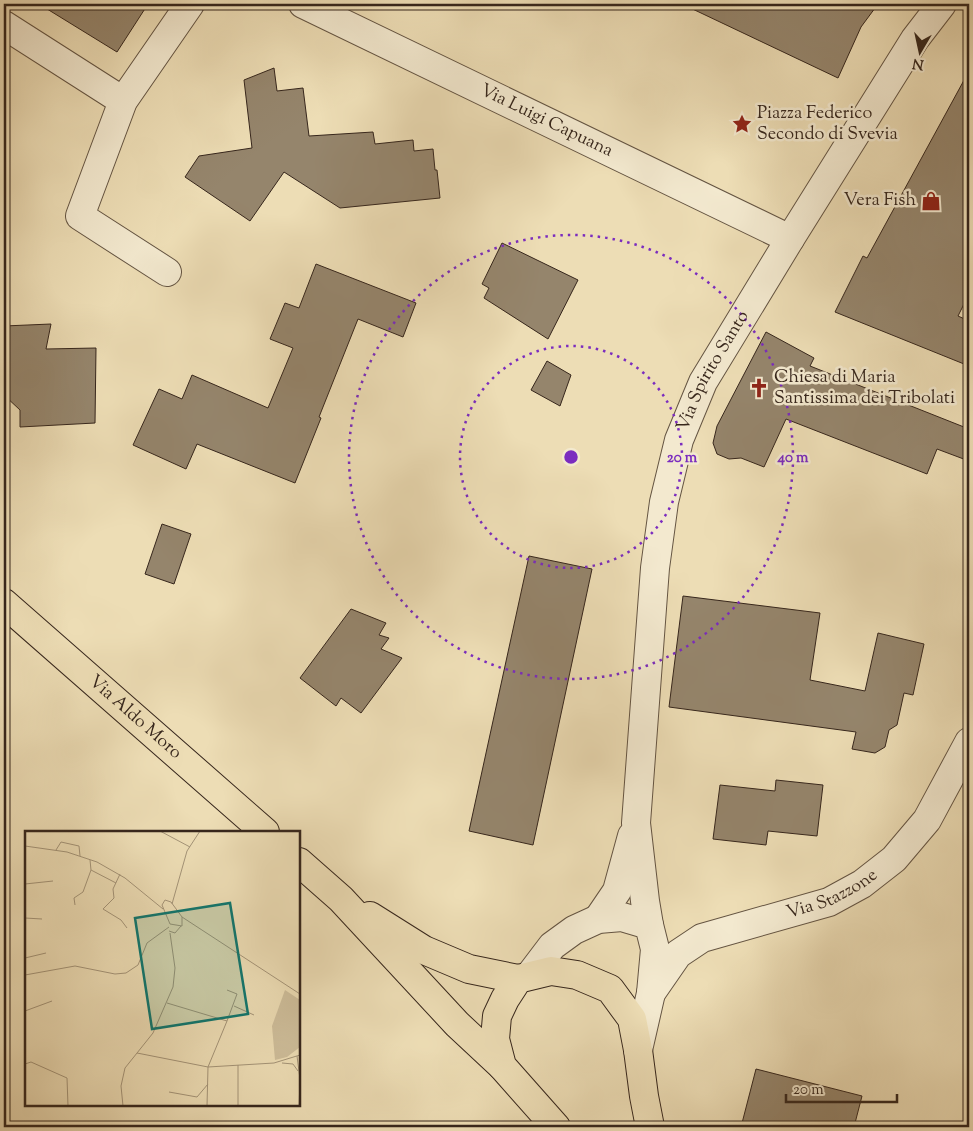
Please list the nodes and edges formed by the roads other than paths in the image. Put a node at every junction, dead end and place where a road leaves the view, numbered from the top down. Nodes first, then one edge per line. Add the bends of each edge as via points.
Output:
1 (190, 4) edge
2 (303, 4) edge
3 (942, 4) edge
4 (4, 25) edge
5 (124, 101) junction
6 (790, 239) junction
7 (167, 272) dead end
8 (4, 603) edge
9 (969, 742) edge
10 (636, 823) junction
11 (264, 831) edge
12 (300, 863) edge
13 (341, 899) junction
14 (598, 919) junction
15 (649, 925) junction
16 (524, 977) junction
17 (651, 993) junction
18 (638, 1050) junction
19 (502, 1066) junction
20 (556, 1127) edge
21 (650, 1127) edge

1 - 5 street
2 - 6 street, Via Luigi Capuana
3 - 6 street, Via Spirito Santo via 915,39
4 - 5 street
5 - 7 street via 80,216
6 - 10 street, Via Spirito Santo via 703,382 679,440 664,502 655,568
8 - 11 main road, Via Aldo Moro
9 - 17 street, Via Stazzone via 927,820 894,859 862,884 829,902 702,938 678,954
10 - 14 street via 617,891
10 - 15 street
12 - 13 main road
13 - 16 main road via 424,950 469,969
13 - 19 main road via 457,1024
14 - 15 street via 622,917
14 - 16 street via 574,930 552,946
15 - 17 street via 655,949
16 - 18 main road via 551,970 577,975 610,989 632,1019
16 - 19 main road via 505,999 497,1016 495,1039
17 - 18 street
18 - 21 main road
19 - 20 main road

